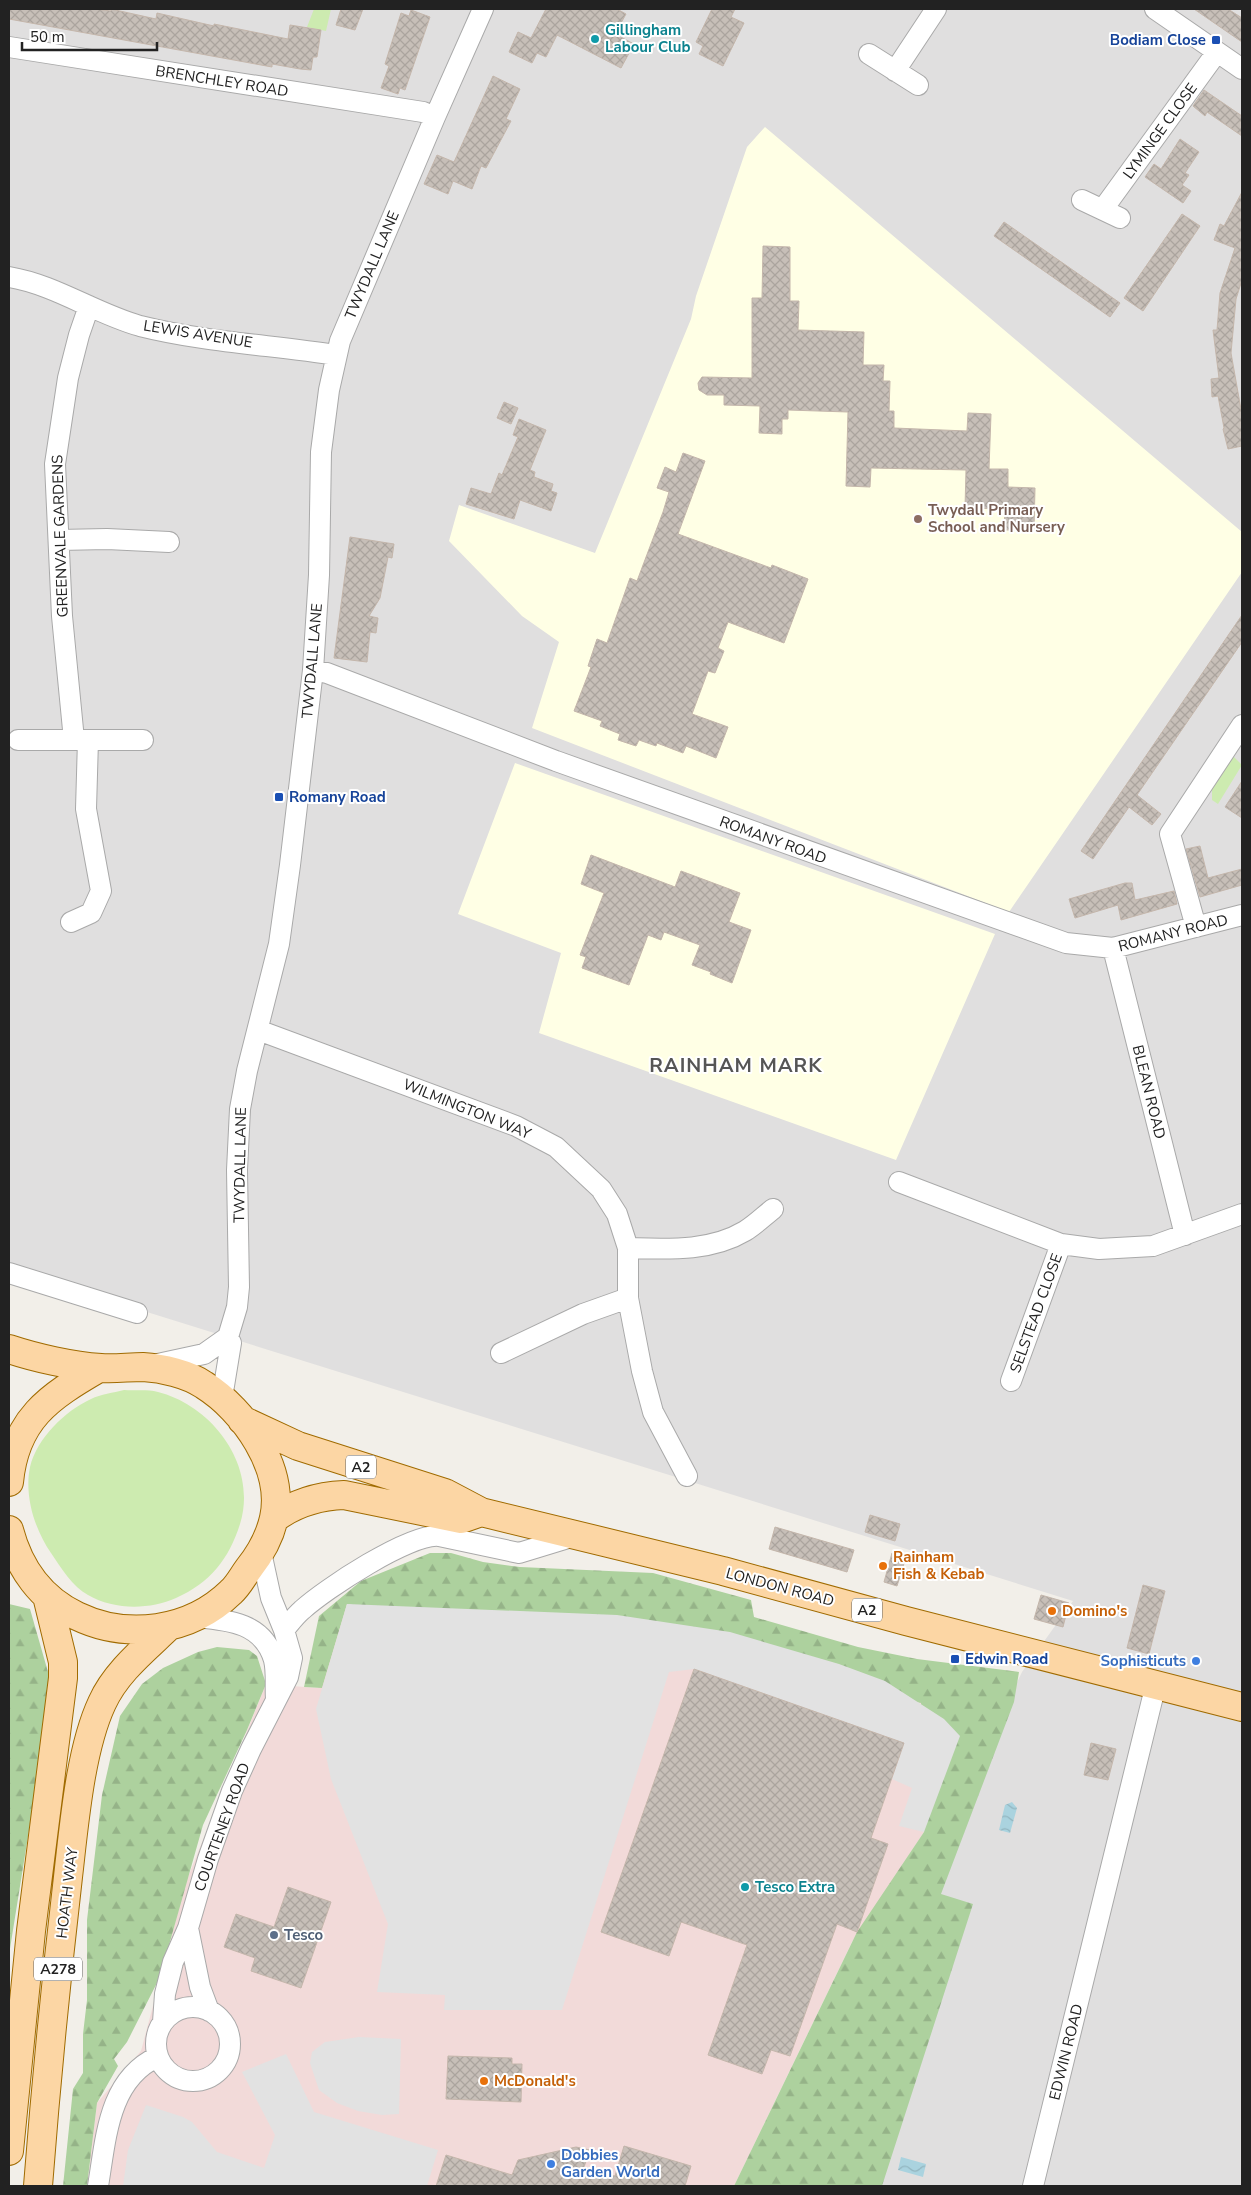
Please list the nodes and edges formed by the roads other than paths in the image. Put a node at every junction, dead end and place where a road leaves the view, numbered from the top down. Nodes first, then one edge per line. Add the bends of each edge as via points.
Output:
1 (483, 9) edge
2 (936, 9) edge
3 (1155, 9) edge
4 (9, 47) edge
5 (1217, 52) junction
6 (869, 54) dead end
7 (1242, 69) edge
8 (895, 71) junction
9 (918, 85) dead end
10 (435, 117) junction
11 (1082, 200) dead end
12 (9, 277) edge
13 (89, 306) junction
14 (336, 355) junction
15 (59, 540) junction
16 (169, 542) dead end
17 (313, 670) junction
18 (1242, 725) edge
19 (18, 740) dead end
20 (81, 740) junction
21 (143, 740) dead end
22 (1242, 915) edge
23 (72, 922) dead end
24 (1196, 927) junction
25 (1113, 948) junction
26 (258, 1030) junction
27 (899, 1182) dead end
28 (773, 1210) dead end
29 (1242, 1214) edge
30 (1184, 1235) junction
31 (1061, 1244) junction
32 (628, 1248) junction
33 (9, 1273) edge
34 (628, 1298) junction
35 (137, 1313) dead end
36 (228, 1337) junction
37 (9, 1349) edge
38 (501, 1353) dead end
39 (144, 1367) junction
40 (99, 1368) junction
41 (1011, 1382) dead end
42 (222, 1398) junction
43 (242, 1420) junction
44 (686, 1476) dead end
45 (9, 1482) edge
46 (481, 1512) junction
47 (275, 1518) junction
48 (9, 1530) edge
49 (579, 1535) junction
50 (261, 1552) junction
51 (47, 1596) junction
52 (194, 1617) junction
53 (168, 1627) junction
54 (284, 1630) junction
55 (1156, 1684) junction
56 (276, 1701) junction
57 (1242, 1707) edge
58 (188, 1928) junction
59 (209, 2011) junction
60 (163, 2022) junction
61 (157, 2057) junction
62 (9, 2150) edge
63 (38, 2186) edge
64 (98, 2186) edge
65 (1033, 2186) edge

1 - 10 street, TWYDALL LANE
2 - 8 street
3 - 5 street
4 - 10 street, BRENCHLEY ROAD via 423,112
5 - 7 street
5 - 11 street, LYMINGE CLOSE via 1112,214
6 - 8 street
8 - 9 street
10 - 14 street, TWYDALL LANE
12 - 13 street, LEWIS AVENUE via 44,285
13 - 14 street, LEWIS AVENUE via 124,321 175,333
13 - 15 street, GREENVALE GARDENS via 68,378 55,464
14 - 17 street, TWYDALL LANE via 321,452 319,575
15 - 16 street
15 - 20 street, GREENVALE GARDENS via 62,616
17 - 25 street, ROMANY ROAD via 1041,936 1066,943
17 - 26 street, TWYDALL LANE via 279,944
18 - 24 street via 1170,834
19 - 20 street
20 - 21 street
20 - 23 street, GREENVALE GARDENS via 86,809 101,891 91,913
22 - 24 street, ROMANY ROAD
24 - 25 street, ROMANY ROAD
25 - 30 street, BLEAN ROAD
26 - 32 street, WILMINGTON WAY via 516,1126 556,1147 601,1189 617,1214
26 - 36 street, TWYDALL LANE via 246,1071 240,1109 237,1170 239,1287
27 - 31 street
28 - 32 street via 744,1231 714,1243 673,1249
29 - 30 street
30 - 31 street via 1153,1246 1099,1249
31 - 41 street, SELSTEAD CLOSE
32 - 34 street, WILMINGTON WAY
33 - 35 street
34 - 38 street via 583,1314
34 - 44 street, WILMINGTON WAY via 653,1412
36 - 39 street via 204,1354
36 - 42 street, TWYDALL LANE via 231,1343
37 - 40 main road
39 - 40 main road
39 - 42 main road via 172,1372 203,1384
40 - 45 main road via 54,1395 29,1422 15,1446
42 - 43 main road
43 - 46 main road, LONDON ROAD / A2 via 298,1446 445,1493
43 - 47 main road via 260,1444 271,1470
46 - 47 main road, LONDON ROAD / A2 via 461,1519 344,1495 296,1505
46 - 49 main road, LONDON ROAD / A2
47 - 50 main road
48 - 51 main road via 15,1552 28,1576
49 - 54 street via 519,1553 444,1537 426,1537 373,1562 329,1588
49 - 55 main road, LONDON ROAD / A2
50 - 52 main road via 232,1592
50 - 54 street, COURTENEY ROAD via 270,1598
51 - 53 main road via 69,1612 104,1627 136,1631
51 - 62 main road, HOATH WAY / A278 via 63,1662 63,1678 31,1931
52 - 53 main road
52 - 56 street via 232,1620 249,1628 262,1640 274,1661
53 - 63 main road, HOATH WAY / A278 via 135,1658 107,1692 86,1752 62,1934
54 - 56 street, COURTENEY ROAD via 292,1658 288,1677
55 - 57 main road, LONDON ROAD / A2
55 - 65 street, EDWIN ROAD
56 - 58 street, COURTENEY ROAD via 232,1791
58 - 59 street, COURTENEY ROAD via 200,1987
58 - 60 street, COURTENEY ROAD via 164,1994
59 - 60 street via 184,2008
59 - 61 street via 225,2026 229,2037 230,2049 220,2070 211,2077 188,2082 167,2071
60 - 61 street via 155,2041
61 - 64 street via 146,2062 118,2095 109,2119

